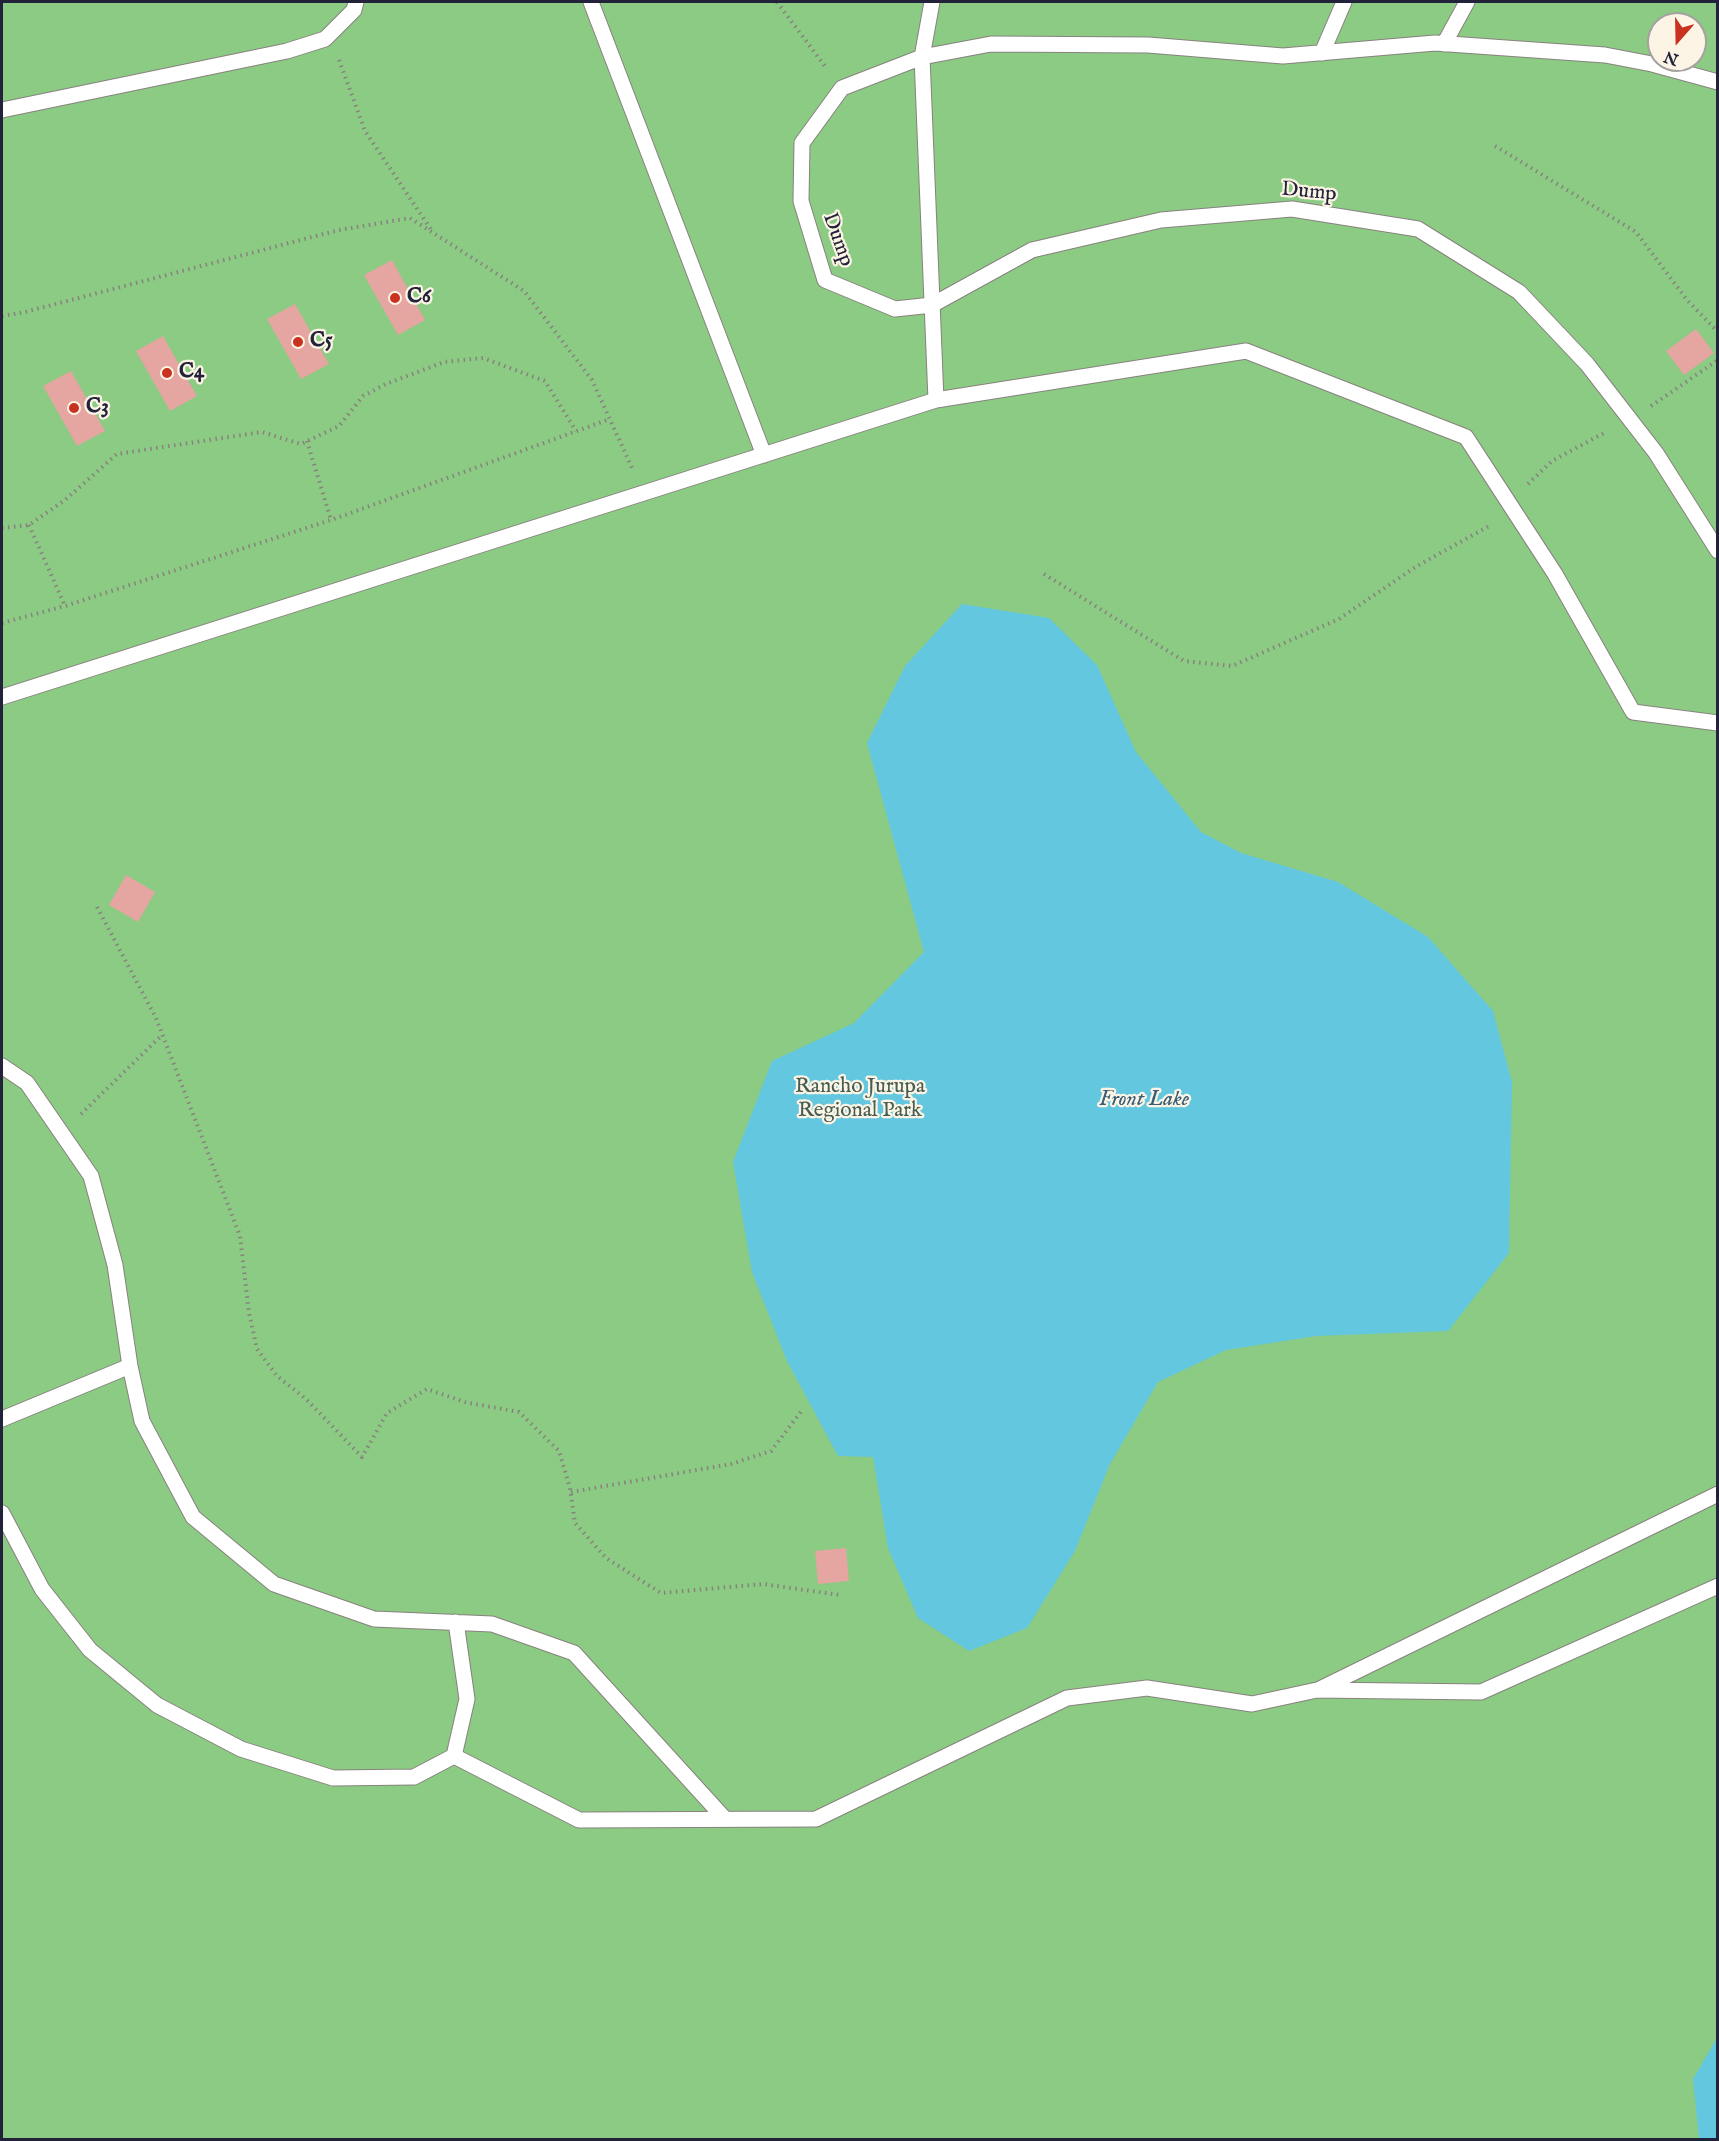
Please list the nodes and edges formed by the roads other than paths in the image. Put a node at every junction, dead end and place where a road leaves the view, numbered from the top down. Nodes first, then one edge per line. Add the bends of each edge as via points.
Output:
1 (356, 2) edge
2 (591, 2) edge
3 (932, 2) edge
4 (1344, 2) edge
5 (1467, 2) edge
6 (1444, 44) junction
7 (1322, 53) junction
8 (922, 57) junction
9 (1718, 82) edge
10 (2, 110) edge
11 (932, 305) junction
12 (936, 400) junction
13 (764, 455) junction
14 (1718, 551) edge
15 (2, 697) edge
16 (1718, 723) edge
17 (2, 1066) edge
18 (130, 1366) junction
19 (2, 1419) edge
20 (1718, 1494) edge
21 (2, 1513) edge
22 (1718, 1586) edge
23 (456, 1622) junction
24 (1317, 1690) junction
25 (454, 1756) junction
26 (725, 1819) junction

1 - 10 lane via 354,10 326,39 287,51
2 - 13 lane
3 - 8 lane
4 - 7 lane
5 - 6 lane
6 - 7 lane
6 - 9 lane via 1605,55
7 - 8 lane via 1283,56 1148,45 992,44
8 - 11 lane
8 - 11 lane, Dump via 842,88 802,143 801,201 825,280 895,309
11 - 12 lane
11 - 14 lane, Dump via 1032,250 1161,220 1292,209 1418,229 1519,292 1587,364 1656,453
12 - 13 lane
12 - 16 lane via 1246,351 1466,437 1555,574 1633,712
13 - 15 lane
17 - 18 lane via 27,1083 91,1176 115,1265
18 - 19 lane
18 - 23 lane via 142,1421 193,1517 274,1584 374,1619
20 - 24 lane
21 - 25 lane via 42,1589 90,1650 157,1705 241,1749 333,1779 414,1777
22 - 24 lane via 1481,1692
23 - 25 lane via 467,1699
23 - 26 lane via 492,1624 574,1653
24 - 26 lane via 1252,1704 1147,1688 1067,1698 816,1819
25 - 26 lane via 579,1820

